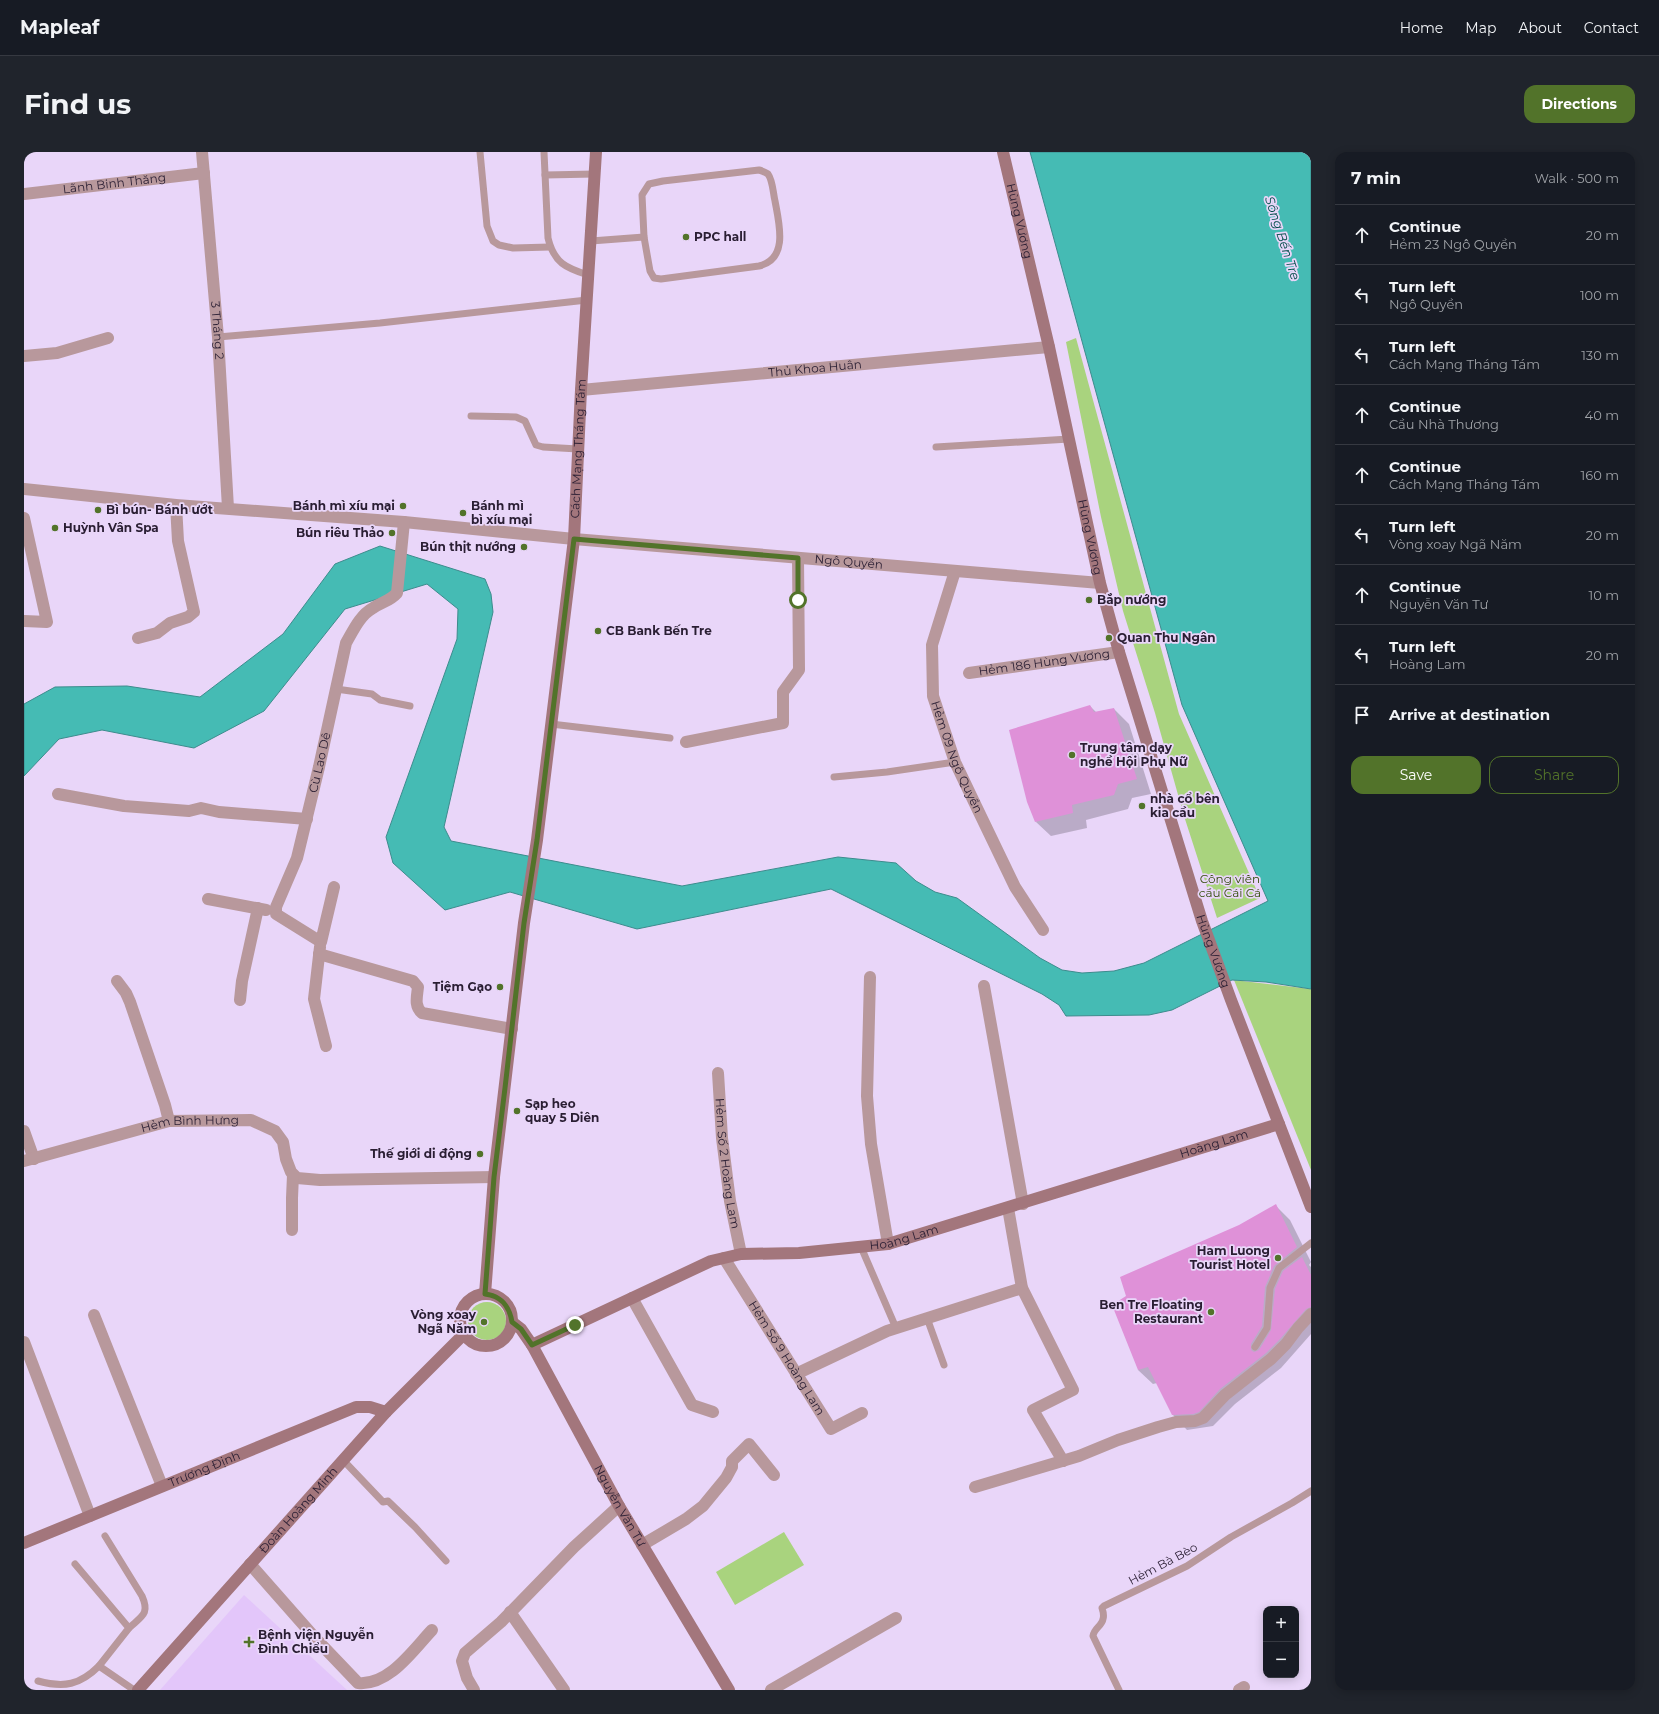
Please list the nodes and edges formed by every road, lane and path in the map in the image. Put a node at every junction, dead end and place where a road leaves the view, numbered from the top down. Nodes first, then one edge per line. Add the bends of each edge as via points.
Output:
1 (202, 152) edge
2 (480, 152) edge
3 (544, 152) edge
4 (596, 152) edge
5 (1003, 152) edge
6 (204, 173) junction
7 (595, 174) junction
8 (545, 175) junction
9 (24, 194) edge
10 (644, 237) junction
11 (591, 241) junction
12 (550, 247) junction
13 (588, 275) junction
14 (587, 300) junction
15 (218, 337) junction
16 (108, 338) dead end
17 (1049, 347) junction
18 (24, 356) edge
19 (581, 390) junction
20 (471, 416) dead end
21 (1069, 438) junction
22 (936, 447) dead end
23 (578, 449) junction
24 (24, 489) edge
25 (176, 505) junction
26 (228, 508) junction
27 (24, 518) edge
28 (404, 522) junction
29 (574, 539) junction
30 (798, 558) junction
31 (955, 571) junction
32 (1100, 583) junction
33 (24, 622) edge
34 (138, 638) dead end
35 (1119, 652) junction
36 (969, 673) dead end
37 (336, 689) junction
38 (410, 706) dead end
39 (551, 724) junction
40 (670, 738) dead end
41 (686, 742) dead end
42 (955, 762) junction
43 (834, 777) dead end
44 (58, 794) dead end
45 (307, 819) junction
46 (334, 887) dead end
47 (208, 899) dead end
48 (258, 908) junction
49 (275, 911) junction
50 (1043, 930) dead end
51 (320, 948) junction
52 (870, 977) dead end
53 (116, 981) dead end
54 (984, 986) dead end
55 (240, 1000) dead end
56 (512, 1029) junction
57 (326, 1046) dead end
58 (718, 1073) dead end
59 (169, 1121) junction
60 (1279, 1124) junction
61 (24, 1131) edge
62 (29, 1160) edge
63 (293, 1175) junction
64 (494, 1177) junction
65 (1023, 1204) junction
66 (1311, 1207) edge
67 (1008, 1208) junction
68 (292, 1230) dead end
69 (1311, 1243) edge
70 (888, 1244) junction
71 (861, 1247) junction
72 (741, 1254) junction
73 (724, 1258) junction
74 (1022, 1288) junction
75 (485, 1294) junction
76 (632, 1298) junction
77 (1311, 1314) edge
78 (94, 1315) dead end
79 (927, 1318) junction
80 (512, 1322) junction
81 (896, 1328) junction
82 (464, 1334) junction
83 (24, 1342) edge
84 (532, 1345) junction
85 (1255, 1347) dead end
86 (944, 1365) dead end
87 (796, 1374) junction
88 (386, 1412) junction
89 (713, 1412) dead end
90 (862, 1413) dead end
91 (343, 1460) junction
92 (1063, 1461) junction
93 (774, 1475) dead end
94 (162, 1486) junction
95 (975, 1487) dead end
96 (1311, 1490) edge
97 (619, 1506) junction
98 (90, 1516) junction
99 (105, 1536) dead end
100 (24, 1542) edge
101 (642, 1545) junction
102 (446, 1561) dead end
103 (75, 1564) dead end
104 (250, 1564) junction
105 (510, 1612) junction
106 (896, 1618) dead end
107 (129, 1628) junction
108 (432, 1630) dead end
109 (99, 1666) junction
110 (38, 1681) dead end
111 (134, 1690) edge
112 (138, 1690) edge
113 (474, 1690) edge
114 (564, 1690) edge
115 (729, 1690) edge
116 (770, 1690) edge
117 (1119, 1690) edge

1 - 6 street, 3 Tháng 2
2 - 12 lane via 487,226 493,241 512,248
3 - 8 lane
4 - 7 street, Cách Mạng Tháng Tám
5 - 17 street, Hùng Vương
6 - 9 street, Lãnh Binh Thăng
6 - 15 street, 3 Tháng 2
7 - 8 lane
7 - 11 street, Cách Mạng Tháng Tám
8 - 12 lane
10 - 10 lane via 642,195 649,184 759,170 766,173 771,180 780,225 780,244 775,256 763,265 654,278 650,271
10 - 11 lane
11 - 13 street, Cách Mạng Tháng Tám
12 - 13 lane via 553,254 568,268
13 - 14 street, Cách Mạng Tháng Tám
14 - 15 lane
14 - 19 street, Cách Mạng Tháng Tám
15 - 26 street, 3 Tháng 2
16 - 18 street via 57,353
17 - 19 street, Thủ Khoa Huân
17 - 21 street, Hùng Vương
19 - 23 street, Cách Mạng Tháng Tám
20 - 23 lane via 516,418 525,421 536,445
21 - 22 lane
21 - 32 street, Hùng Vương
23 - 29 street, Cách Mạng Tháng Tám
24 - 25 street, Ngô Quyền
25 - 26 street, Ngô Quyền
25 - 34 street via 178,541 194,612 188,618 170,623 157,633
26 - 28 street, Ngô Quyền
27 - 33 street via 47,622
28 - 29 street, Ngô Quyền
28 - 37 street, Cù Lao Dê via 397,593 391,600 368,611 357,624 346,643
29 - 30 street, Ngô Quyền
29 - 39 street, Cách Mạng Tháng Tám
30 - 31 street, Ngô Quyền
30 - 41 street via 798,670 783,692 783,723
31 - 32 street, Ngô Quyền
31 - 42 street, Hẻm 09 Ngô Quyền via 932,644 933,696
32 - 35 street, Hùng Vương
35 - 36 street, Hẻm 186 Hùng Vương
35 - 60 street, Hùng Vương via 1202,920 1230,1000
37 - 38 lane via 372,694 380,700
37 - 45 street, Cù Lao Dê
39 - 40 lane
39 - 56 street, Cách Mạng Tháng Tám
42 - 43 lane
42 - 50 street, Hẻm 09 Ngô Quyền via 1015,887
44 - 45 street via 124,806 182,811 201,808 219,812
45 - 49 street, Cù Lao Dê via 296,858
46 - 51 street
47 - 48 street
48 - 49 street
48 - 55 street
49 - 51 street
51 - 56 street via 413,981 418,987 416,1005 422,1013
51 - 57 street via 314,999
52 - 70 street via 867,1096
53 - 59 street via 126,993 137,1019
54 - 65 street
56 - 64 street
58 - 72 street, Hẻm Số 2 Hoàng Lam via 722,1138 730,1201
59 - 62 street, Hẻm Bình Hưng
59 - 63 street, Hẻm Bình Hưng via 251,1120 275,1131 283,1142 286,1159
60 - 65 street, Hoàng Lam
60 - 66 street, Hùng Vương
61 - 62 street
63 - 64 street via 297,1178 320,1180
63 - 68 street
64 - 75 street
65 - 67 street, Hoàng Lam
67 - 70 street, Hoàng Lam
67 - 74 street
69 - 85 lane via 1279,1268 1270,1288 1267,1328
70 - 71 street, Hoàng Lam
71 - 72 street, Hoàng Lam via 799,1253
71 - 81 lane
72 - 73 street, Hoàng Lam
73 - 76 street, Hoàng Lam via 711,1261
73 - 87 street, Hẻm Số 9 Hoàng Lam
74 - 79 street
74 - 92 street via 1073,1390 1033,1410
75 - 80 street via 501,1299 507,1305
75 - 82 street via 468,1301 463,1308 460,1317
76 - 84 street, Hoàng Lam
76 - 89 street via 692,1405
77 - 92 street via 1271,1359 1225,1395 1203,1418 1158,1427
78 - 94 street
79 - 81 street
79 - 86 lane
80 - 82 street via 506,1337 492,1345 476,1344
80 - 84 street, Nguyễn Văn Tư via 521,1329
81 - 87 street
82 - 88 street, Đoàn Hoàng Minh
83 - 98 street
84 - 97 street, Nguyễn Văn Tư
87 - 90 street, Hẻm Số 9 Hoàng Lam via 831,1429
88 - 91 street, Đoàn Hoàng Minh
88 - 94 street, Trương Định via 370,1407 356,1407
91 - 102 lane via 383,1502 388,1501 415,1526
91 - 104 street, Đoàn Hoàng Minh
92 - 95 street
93 - 101 street via 749,1444 732,1461 726,1478 703,1506
94 - 98 street, Trương Định
96 - 117 lane, Hẻm Bà Bèo via 1187,1566 1102,1608 1102,1623 1094,1631 1093,1636
97 - 101 street, Nguyễn Văn Tư
97 - 105 street
98 - 100 street, Trương Định
99 - 107 lane via 147,1606 145,1612
101 - 115 street, Nguyễn Văn Tư
103 - 107 lane
104 - 108 street via 358,1683 374,1681 388,1674
104 - 112 street, Đoàn Hoàng Minh
105 - 113 street via 465,1653 462,1661
105 - 114 street
106 - 116 street
107 - 109 lane
109 - 110 lane via 78,1681 66,1684 54,1685
109 - 111 lane

